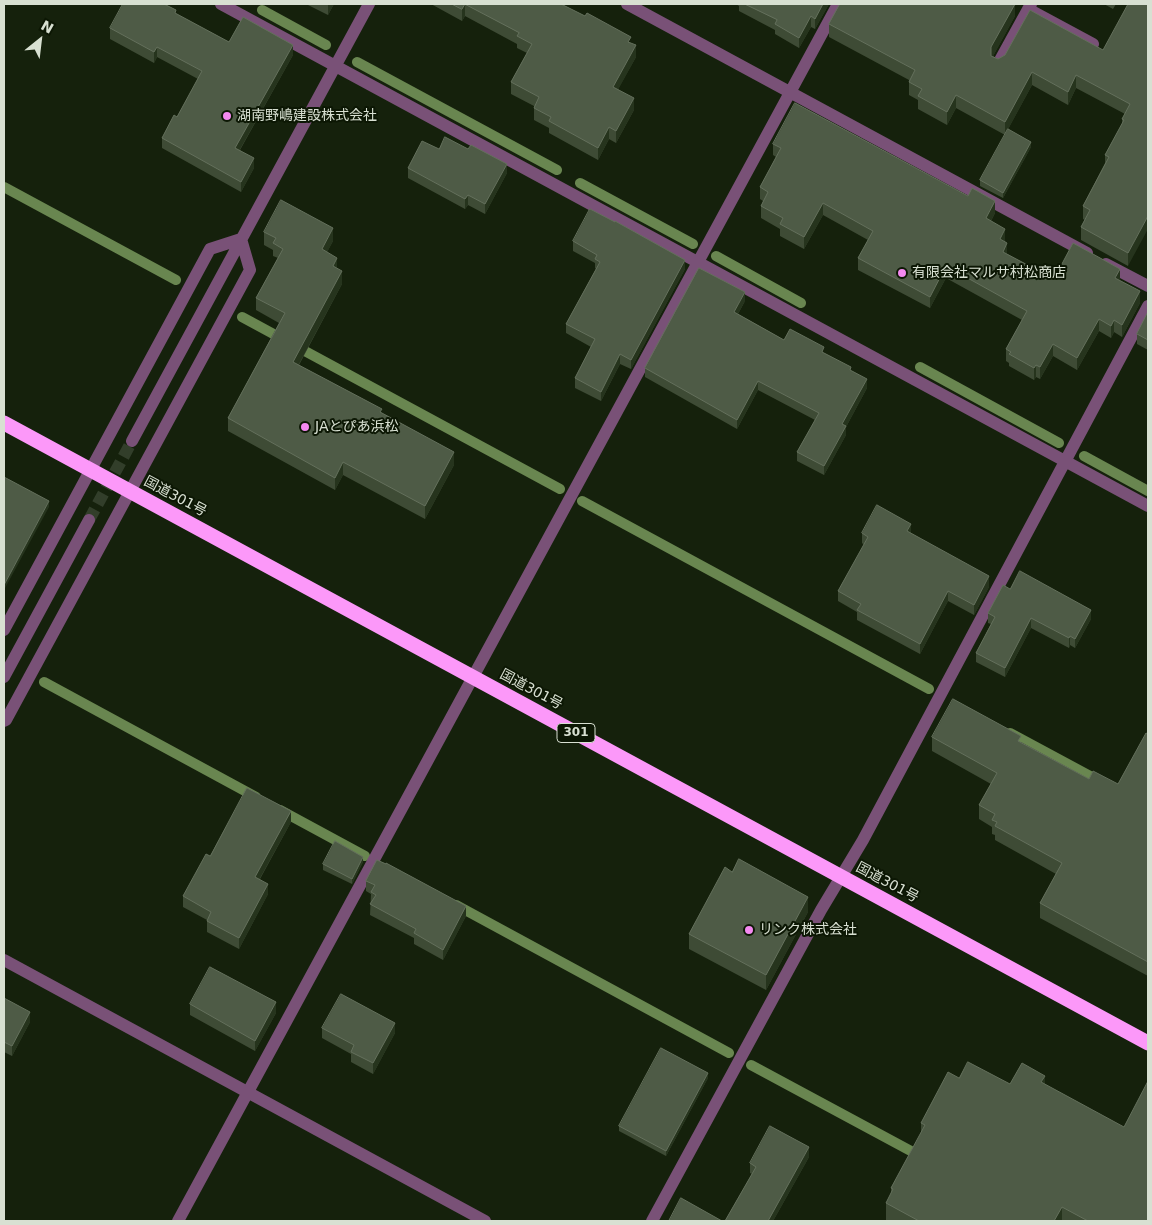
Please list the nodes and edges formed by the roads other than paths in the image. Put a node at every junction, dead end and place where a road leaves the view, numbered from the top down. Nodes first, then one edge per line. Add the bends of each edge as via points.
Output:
1 (221, 4) edge
2 (369, 4) edge
3 (627, 4) edge
4 (838, 4) edge
5 (1030, 6) edge
6 (1093, 44) edge
7 (998, 64) edge
8 (335, 66) junction
9 (790, 92) junction
10 (241, 238) junction
11 (698, 262) junction
12 (1148, 286) edge
13 (1148, 306) edge
14 (4, 423) edge
15 (132, 441) tunnel mouth
16 (1064, 461) junction
17 (90, 470) junction
18 (130, 492) junction
19 (1148, 506) edge
20 (89, 520) tunnel mouth
21 (4, 630) edge
22 (4, 677) edge
23 (473, 677) junction
24 (4, 721) edge
25 (841, 877) junction
26 (4, 960) edge
27 (1148, 1043) edge
28 (248, 1093) junction
29 (178, 1221) edge
30 (485, 1221) edge
31 (652, 1221) edge

1 - 8 street
2 - 8 street
3 - 9 street
4 - 9 street
5 - 6 street
5 - 7 street
8 - 10 street
8 - 11 street
9 - 11 street
9 - 12 street
10 - 15 street
10 - 17 street via 210,248
10 - 18 street via 250,270
11 - 16 street
11 - 23 street
13 - 16 street
14 - 17 highway, 国道301号 / 301
16 - 19 street
16 - 25 street
17 - 18 highway, 国道301号 / 301
17 - 21 street
18 - 23 highway, 国道301号 / 301
18 - 24 street
20 - 22 street
23 - 25 highway, 国道301号 / 301
23 - 28 street
25 - 27 highway, 国道301号 / 301
25 - 31 street
26 - 28 street
28 - 29 street
28 - 30 street

